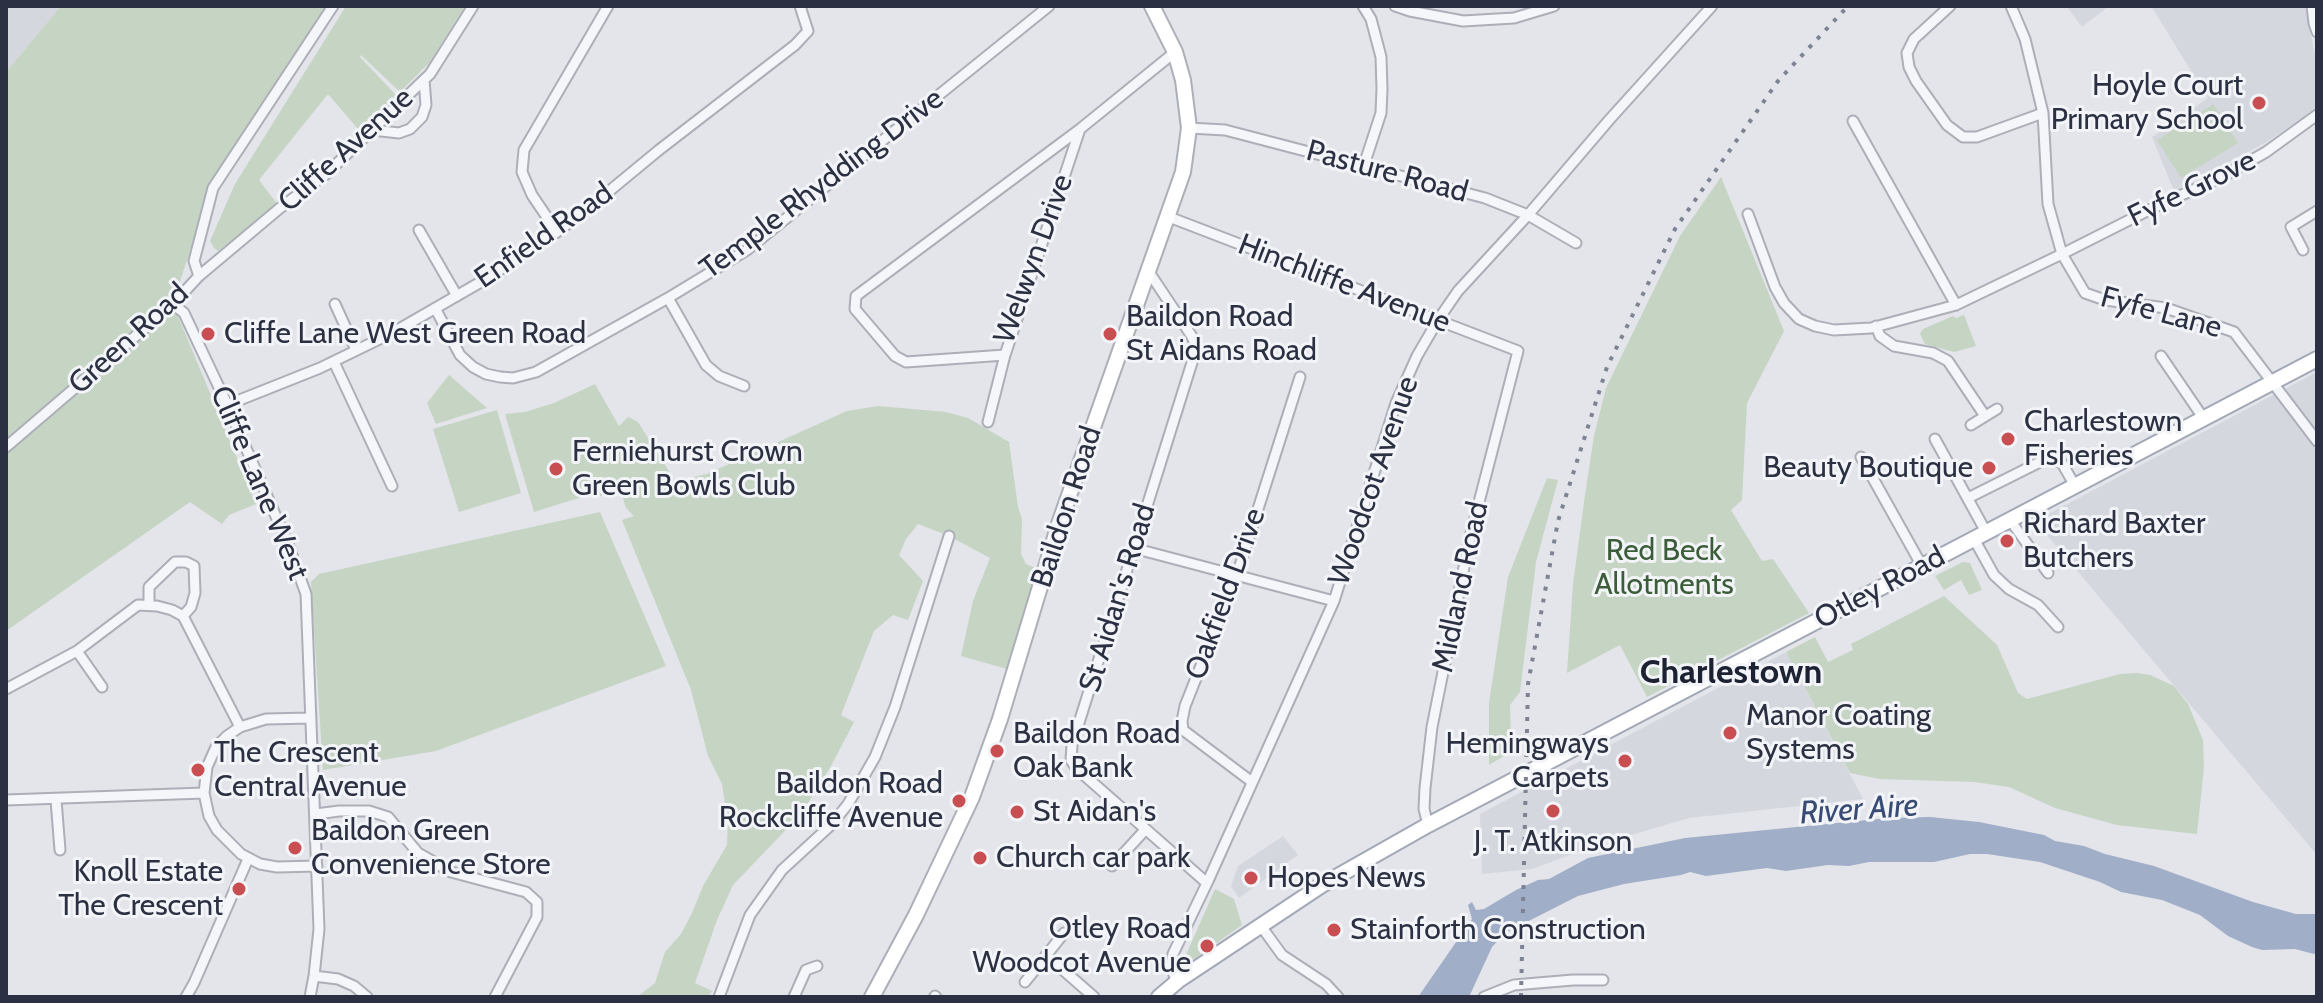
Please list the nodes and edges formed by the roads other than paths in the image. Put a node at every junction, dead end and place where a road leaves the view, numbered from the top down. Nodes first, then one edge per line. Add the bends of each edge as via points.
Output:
1 (333, 6) edge
2 (473, 6) edge
3 (608, 6) edge
4 (800, 6) edge
5 (1049, 6) edge
6 (1152, 6) edge
7 (1363, 6) edge
8 (1395, 6) edge
9 (1554, 6) edge
10 (1712, 6) edge
11 (1950, 6) edge
12 (2011, 6) edge
13 (2312, 6) edge
14 (2317, 32) edge
15 (1175, 52) junction
16 (424, 80) junction
17 (2043, 113) junction
18 (2317, 115) edge
19 (1853, 121) dead end
20 (1189, 128) junction
21 (1080, 129) junction
22 (372, 130) junction
23 (1364, 165) junction
24 (2317, 211) edge
25 (1748, 214) dead end
26 (1528, 215) junction
27 (1169, 217) junction
28 (419, 230) dead end
29 (557, 232) junction
30 (1576, 243) dead end
31 (2303, 250) dead end
32 (2062, 254) junction
33 (1149, 272) junction
34 (199, 276) junction
35 (457, 296) junction
36 (668, 298) junction
37 (173, 304) junction
38 (335, 304) dead end
39 (1956, 305) junction
40 (435, 308) junction
41 (1438, 320) junction
42 (1876, 326) junction
43 (356, 350) junction
44 (1518, 351) joint
45 (1005, 355) junction
46 (2161, 356) dead end
47 (2317, 359) edge
48 (334, 362) junction
49 (1300, 377) dead end
50 (2273, 382) junction
51 (744, 386) dead end
52 (227, 405) junction
53 (1997, 409) dead end
54 (1985, 416) junction
55 (2204, 419) junction
56 (988, 422) dead end
57 (1971, 425) dead end
58 (1935, 439) dead end
59 (2317, 441) edge
60 (6, 447) edge
61 (1861, 457) dead end
62 (392, 486) dead end
63 (2075, 486) junction
64 (1968, 498) junction
65 (2010, 520) junction
66 (949, 536) dead end
67 (1980, 536) junction
68 (1133, 548) junction
69 (1922, 566) junction
70 (2048, 573) dead end
71 (1237, 575) junction
72 (1334, 601) junction
73 (149, 605) junction
74 (183, 616) junction
75 (2058, 627) dead end
76 (77, 651) junction
77 (102, 687) dead end
78 (6, 689) edge
79 (311, 718) junction
80 (240, 727) junction
81 (1252, 782) junction
82 (204, 793) junction
83 (6, 800) edge
84 (56, 800) junction
85 (316, 814) junction
86 (1428, 825) junction
87 (1145, 830) junction
88 (60, 850) dead end
89 (248, 859) junction
90 (317, 866) junction
91 (1112, 866) dead end
92 (1207, 883) junction
93 (1261, 926) junction
94 (1064, 933) dead end
95 (1046, 955) junction
96 (817, 966) dead end
97 (314, 976) junction
98 (1179, 980) junction
99 (1603, 980) dead end
100 (1025, 982) dead end
101 (186, 997) edge
102 (310, 997) edge
103 (367, 997) edge
104 (495, 997) edge
105 (719, 997) edge
106 (794, 997) edge
107 (872, 997) edge
108 (1094, 997) edge
109 (1159, 997) edge
110 (1338, 997) edge
111 (1484, 997) edge

1 - 34 street, Green Road via 213,188 194,261
2 - 16 street, Cliffe Avenue
3 - 29 street via 524,150 522,172
4 - 29 street, Enfield Road via 808,31 795,45
5 - 36 street, Temple Rhydding Drive via 747,250
6 - 15 main road, Baildon Road
7 - 23 street via 1381,57 1382,89 1381,113
8 - 9 street via 1463,21 1514,18
10 - 26 street, Woodcot Avenue
11 - 17 street via 1914,39 1907,53 1916,81 1947,125 1963,137 1977,137
12 - 17 street, Fyfe Lane
13 - 14 street
15 - 20 main road, Baildon Road
15 - 21 street
16 - 22 street, Cliffe Avenue
16 - 22 street via 426,105 410,129
17 - 32 street, Fyfe Lane via 2048,204
18 - 32 street, Fyfe Grove via 2222,177
19 - 39 street
20 - 23 street, Pasture Road via 1225,130
20 - 27 main road, Baildon Road
21 - 45 street, Welwyn Drive
21 - 45 street, Welwyn Drive via 856,296 855,309 906,362
22 - 34 street, Cliffe Avenue via 325,175
23 - 26 street, Pasture Road
24 - 31 street via 2289,222
25 - 42 street, Fyfe Grove via 1775,287 1799,319 1834,330
26 - 30 street, Pasture Road
26 - 41 street, Woodcot Avenue
27 - 33 main road, Baildon Road
27 - 41 street, Hinchliffe Avenue
28 - 35 street
29 - 35 street, Enfield Road
32 - 39 street, Fyfe Grove
32 - 50 street, Fyfe Lane via 2085,293 2166,308 2234,332
33 - 68 street, St Aidan's Road via 1195,343 1195,353
33 - 107 main road, Baildon Road via 1064,510 972,797
34 - 37 street, Green Road
35 - 40 street, Enfield Road
36 - 40 street, Temple Rhydding Drive via 536,372 513,378 486,374 465,360
36 - 51 street via 706,365
37 - 52 street, Cliffe Lane West via 184,313
37 - 60 street, Green Road
38 - 43 street
39 - 42 street, Fyfe Grove
40 - 43 street, Enfield Road
41 - 44 street, Hinchliffe Avenue
41 - 72 street, Woodcot Avenue via 1396,403
42 - 54 street via 1894,346 1948,361
43 - 48 street, Enfield Road
44 - 86 street, Midland Road via 1470,537 1438,697 1425,788
45 - 56 street
46 - 55 street
47 - 50 main road, Otley Road
48 - 52 street, Enfield Road
48 - 62 street
49 - 71 street, Oakfield Drive
50 - 55 main road, Otley Road
50 - 59 street, Fyfe Lane
52 - 79 street, Cliffe Lane West via 306,594
53 - 54 street
54 - 57 street
55 - 63 main road, Otley Road
58 - 64 street
61 - 69 street
63 - 64 street via 2062,463 2044,460
63 - 65 main road, Otley Road
64 - 67 street
65 - 67 main road, Otley Road
65 - 70 street
66 - 105 street via 875,757 848,804 782,870 750,915
67 - 69 main road, Otley Road
67 - 75 street via 1994,575 2038,605
68 - 71 street
68 - 87 street, St Aidan's Road via 1071,760
69 - 86 main road, Otley Road
71 - 72 street
71 - 81 street, Oakfield Drive via 1182,721 1183,730
72 - 81 street, Woodcot Avenue
73 - 74 street
73 - 74 street via 149,587 175,562 186,562 194,566 196,577 191,607
73 - 76 street via 138,605
74 - 80 street
76 - 77 street
76 - 78 street
79 - 80 street via 266,719
79 - 85 street, Cliffe Lane West
80 - 82 street via 216,747
81 - 92 street, Woodcot Avenue
82 - 84 street
82 - 89 street via 217,830
83 - 84 street
84 - 88 street
85 - 90 street, Cliffe Lane West
85 - 104 street via 369,811 388,817 418,853 440,866 526,892 537,902 537,917
86 - 93 main road, Otley Road
87 - 91 street
87 - 92 street, St Aidan's Road
89 - 90 street via 277,867
89 - 101 street
90 - 97 street, Cliffe Lane West
92 - 98 street, Woodcot Avenue via 1173,954 1171,965
93 - 98 main road, Otley Road
93 - 110 street via 1282,955
94 - 95 street
95 - 100 street
95 - 108 street
96 - 106 street via 806,970
97 - 102 street, Cliffe Lane West
97 - 103 street via 338,979
98 - 109 main road, Otley Road
99 - 111 street via 1514,985

